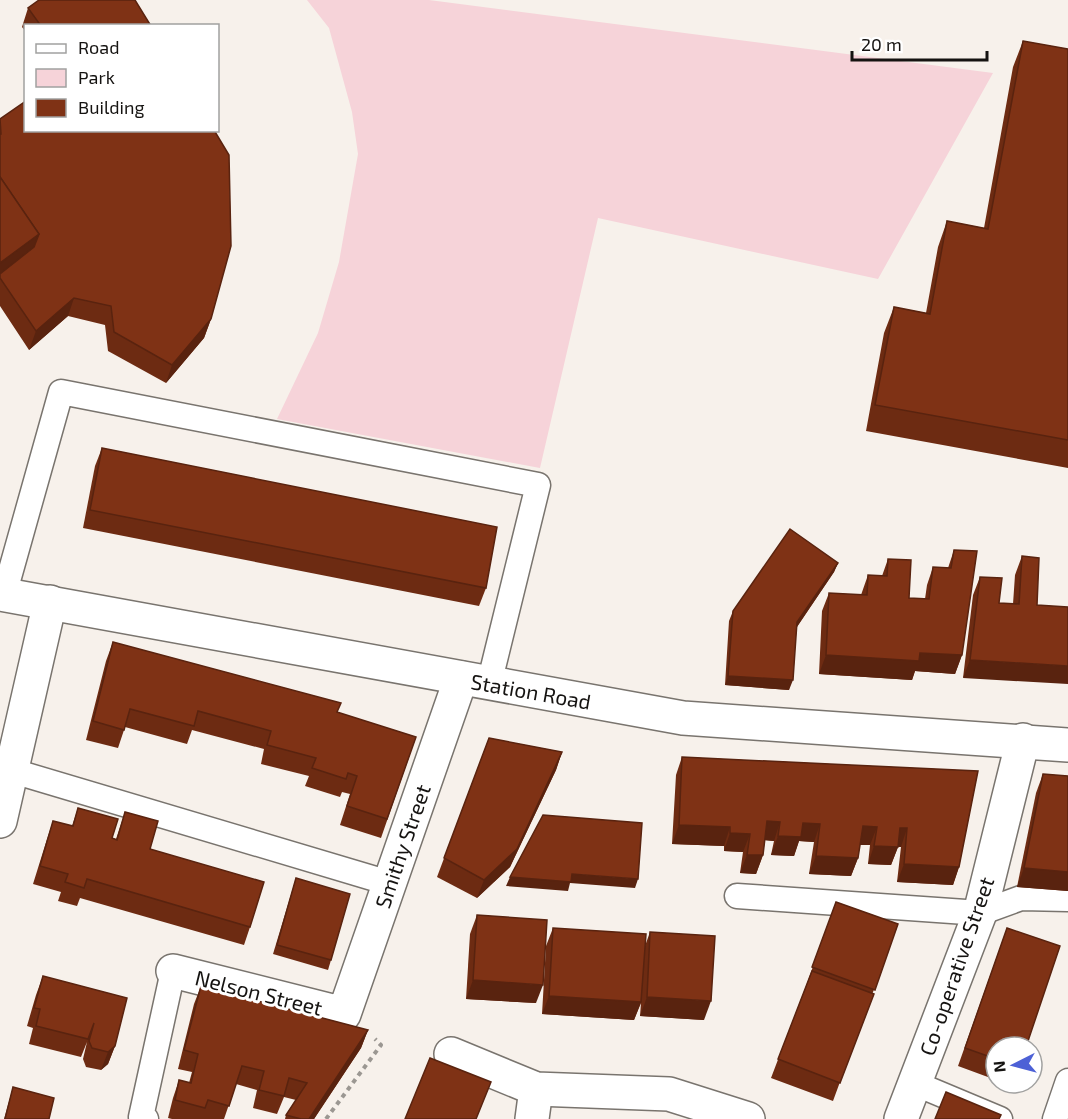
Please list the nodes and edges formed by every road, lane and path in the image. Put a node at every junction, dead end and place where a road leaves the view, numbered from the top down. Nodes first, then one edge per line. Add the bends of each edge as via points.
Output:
1 (2, 595) edge
2 (50, 602) junction
3 (475, 681) junction
4 (1023, 740) junction
5 (1068, 746) edge
6 (13, 771) junction
7 (0, 821) edge
8 (389, 883) junction
9 (736, 896) dead end
10 (1068, 899) edge
11 (980, 913) junction
12 (173, 970) joint
13 (344, 1014) junction
14 (452, 1054) dead end
15 (1068, 1081) edge
16 (914, 1083) junction
17 (534, 1104) edge
18 (146, 1119) edge
19 (326, 1119) edge
20 (748, 1119) edge
21 (901, 1119) edge
22 (1000, 1119) edge
23 (1055, 1119) edge

1 - 2 street, Station Road
1 - 3 lane via 61,392 538,485
2 - 3 street, Station Road
2 - 6 street
3 - 4 street, Station Road via 683,718
3 - 8 street, Smithy Street
4 - 5 street, Station Road
4 - 11 street, Co-operative Street
6 - 7 street
6 - 8 lane
8 - 13 street, Smithy Street
9 - 11 lane
10 - 11 lane via 1021,898
11 - 16 street, Co-operative Street
12 - 13 street, Nelson Street
12 - 18 lane via 141,1117
13 - 19 path via 381,1045
14 - 17 street
15 - 23 lane
16 - 21 street, Co-operative Street
16 - 22 lane
17 - 20 street via 669,1094

